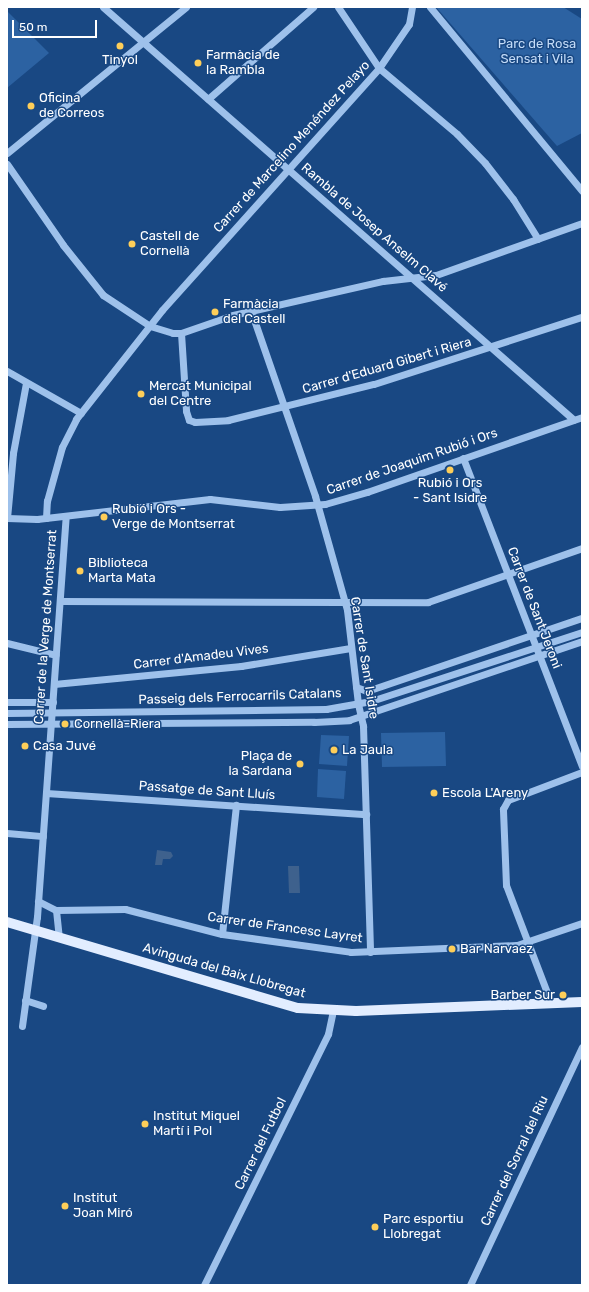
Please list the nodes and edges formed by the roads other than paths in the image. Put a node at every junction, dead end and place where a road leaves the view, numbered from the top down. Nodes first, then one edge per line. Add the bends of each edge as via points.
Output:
1 (104, 7) edge
2 (186, 7) edge
3 (313, 7) edge
4 (338, 7) edge
5 (412, 7) edge
6 (430, 7) edge
7 (144, 42) junction
8 (379, 68) junction
9 (208, 99) junction
10 (7, 152) edge
11 (7, 164) edge
12 (290, 170) junction
13 (582, 191) edge
14 (582, 223) edge
15 (538, 239) junction
16 (413, 278) junction
17 (251, 311) junction
18 (582, 316) edge
19 (150, 326) junction
20 (181, 333) junction
21 (492, 347) junction
22 (7, 371) edge
23 (26, 382) junction
24 (283, 407) junction
25 (81, 413) junction
26 (582, 417) edge
27 (574, 420) junction
28 (463, 458) junction
29 (10, 459) edge
30 (316, 505) junction
31 (66, 516) junction
32 (7, 518) edge
33 (46, 518) junction
34 (582, 548) edge
35 (508, 574) junction
36 (60, 601) junction
37 (344, 602) junction
38 (582, 618) edge
39 (582, 632) edge
40 (531, 635) junction
41 (582, 640) edge
42 (7, 643) edge
43 (351, 648) junction
44 (538, 652) junction
45 (56, 655) junction
46 (54, 684) junction
47 (356, 688) junction
48 (7, 702) edge
49 (53, 702) junction
50 (358, 704) junction
51 (7, 713) edge
52 (52, 713) junction
53 (361, 716) junction
54 (51, 723) junction
55 (7, 724) edge
56 (582, 767) edge
57 (582, 772) edge
58 (46, 793) junction
59 (236, 805) junction
60 (366, 814) junction
61 (7, 833) edge
62 (43, 836) junction
63 (38, 901) junction
64 (56, 910) junction
65 (7, 922) edge
66 (582, 923) edge
67 (34, 930) junction
68 (222, 934) junction
69 (59, 937) junction
70 (528, 942) junction
71 (370, 952) junction
72 (25, 1000) junction
73 (582, 1002) edge
74 (551, 1003) junction
75 (43, 1006) dead end
76 (333, 1011) junction
77 (22, 1026) dead end
78 (582, 1047) edge
79 (204, 1285) edge
80 (470, 1285) edge

1 - 7 street, Rambla de Josep Anselm Clavé
2 - 7 street
3 - 9 street
4 - 8 street
5 - 8 street, Carrer de Marcelino Menéndez Pelayo via 406,29
6 - 13 street
7 - 9 street, Rambla de Josep Anselm Clavé
7 - 10 street
8 - 12 street, Carrer de Marcelino Menéndez Pelayo
8 - 15 street via 475,152 503,185
9 - 12 street, Rambla de Josep Anselm Clavé
11 - 19 street via 91,281 103,294
12 - 16 street, Rambla de Josep Anselm Clavé
12 - 19 street, Carrer de Marcelino Menéndez Pelayo
14 - 15 street
15 - 16 street via 436,275
16 - 17 street via 383,281
16 - 21 street, Rambla de Josep Anselm Clavé
17 - 20 street
17 - 24 street, Carrer de Sant Isidre
18 - 21 street, Carrer d'Eduard Gibert i Riera
19 - 20 street via 166,332
19 - 25 street, Carrer de Marcelino Menéndez Pelayo
20 - 24 street, Carrer d'Eduard Gibert i Riera via 186,412 189,420 228,420
21 - 24 street, Carrer d'Eduard Gibert i Riera via 374,384
21 - 27 street, Rambla de Josep Anselm Clavé
22 - 23 street
23 - 25 street
23 - 29 street
24 - 30 street, Carrer de Sant Isidre
25 - 33 street, Carrer de Marcelino Menéndez Pelayo via 62,447 47,501
26 - 27 street, Carrer de Joaquim Rubió i Ors
27 - 28 street, Carrer de Joaquim Rubió i Ors
28 - 30 street, Carrer de Joaquim Rubió i Ors via 367,492
28 - 35 street, Carrer de Sant Jeroni
29 - 32 street
30 - 31 street, Carrer de Joaquim Rubió i Ors via 274,507 210,499
30 - 37 street, Carrer de Sant Isidre
31 - 33 street, Carrer de Joaquim Rubió i Ors
31 - 36 street, Carrer de la Verge de Montserrat
32 - 33 street, Carrer de Joaquim Rubió i Ors
34 - 35 street
35 - 37 street via 428,602
35 - 40 street, Carrer de Sant Jeroni
36 - 37 street
36 - 45 street, Carrer de la Verge de Montserrat
37 - 43 street, Carrer de Sant Isidre
38 - 40 street, Passeig dels Ferrocarrils Catalans
39 - 44 street, Passeig dels Ferrocarrils Catalans
40 - 44 street, Carrer de Sant Jeroni
40 - 47 street, Passeig dels Ferrocarrils Catalans via 367,691
41 - 44 street, Passeig dels Ferrocarrils Catalans
42 - 45 street
43 - 46 street, Carrer d'Amadeu Vives via 241,666
43 - 47 street, Carrer de Sant Isidre
44 - 50 street, Passeig dels Ferrocarrils Catalans
44 - 53 street, Passeig dels Ferrocarrils Catalans
44 - 56 street, Carrer de Sant Jeroni
45 - 46 street, Carrer de la Verge de Montserrat
46 - 49 street, Carrer de la Verge de Montserrat
47 - 50 street, Carrer de Sant Isidre
48 - 49 street
49 - 52 street, Carrer de la Verge de Montserrat
50 - 52 street, Passeig dels Ferrocarrils Catalans via 326,709
50 - 53 street, Carrer de Sant Isidre
51 - 52 street, Passeig dels Ferrocarrils Catalans
52 - 54 street, Carrer de la Verge de Montserrat
53 - 54 street, Passeig dels Ferrocarrils Catalans via 349,720 314,722
53 - 60 street, Carrer de Sant Isidre
54 - 55 street, Passeig dels Ferrocarrils Catalans
54 - 58 street, Carrer de la Verge de Montserrat
57 - 70 street via 508,800 503,809 506,885
58 - 59 street, Passatge de Sant Lluís
58 - 62 street, Carrer de la Verge de Montserrat
59 - 60 street, Passatge de Sant Lluís
59 - 68 street
60 - 71 street, Carrer de Sant Isidre
61 - 62 street
62 - 63 street, Carrer de la Verge de Montserrat
63 - 64 street, Carrer de Francesc Layret
63 - 67 street, Carrer de la Verge de Montserrat
64 - 68 street, Carrer de Francesc Layret via 125,909
64 - 69 street
65 - 67 main road, Avinguda del Baix Llobregat
66 - 70 street, Carrer de Francesc Layret
67 - 69 main road, Avinguda del Baix Llobregat
67 - 72 street, Carrer de la Verge de Montserrat
68 - 71 street, Carrer de Francesc Layret via 352,952
69 - 76 main road, Avinguda del Baix Llobregat via 298,1008
70 - 71 street, Carrer de Francesc Layret via 518,945
70 - 74 street
72 - 75 street
72 - 77 street, Carrer de la Verge de Montserrat
73 - 74 main road, Avinguda del Baix Llobregat
74 - 76 main road, Avinguda del Baix Llobregat
76 - 79 street, Carrer del Futbol via 328,1034
78 - 80 street, Carrer del Sorral del Riu

